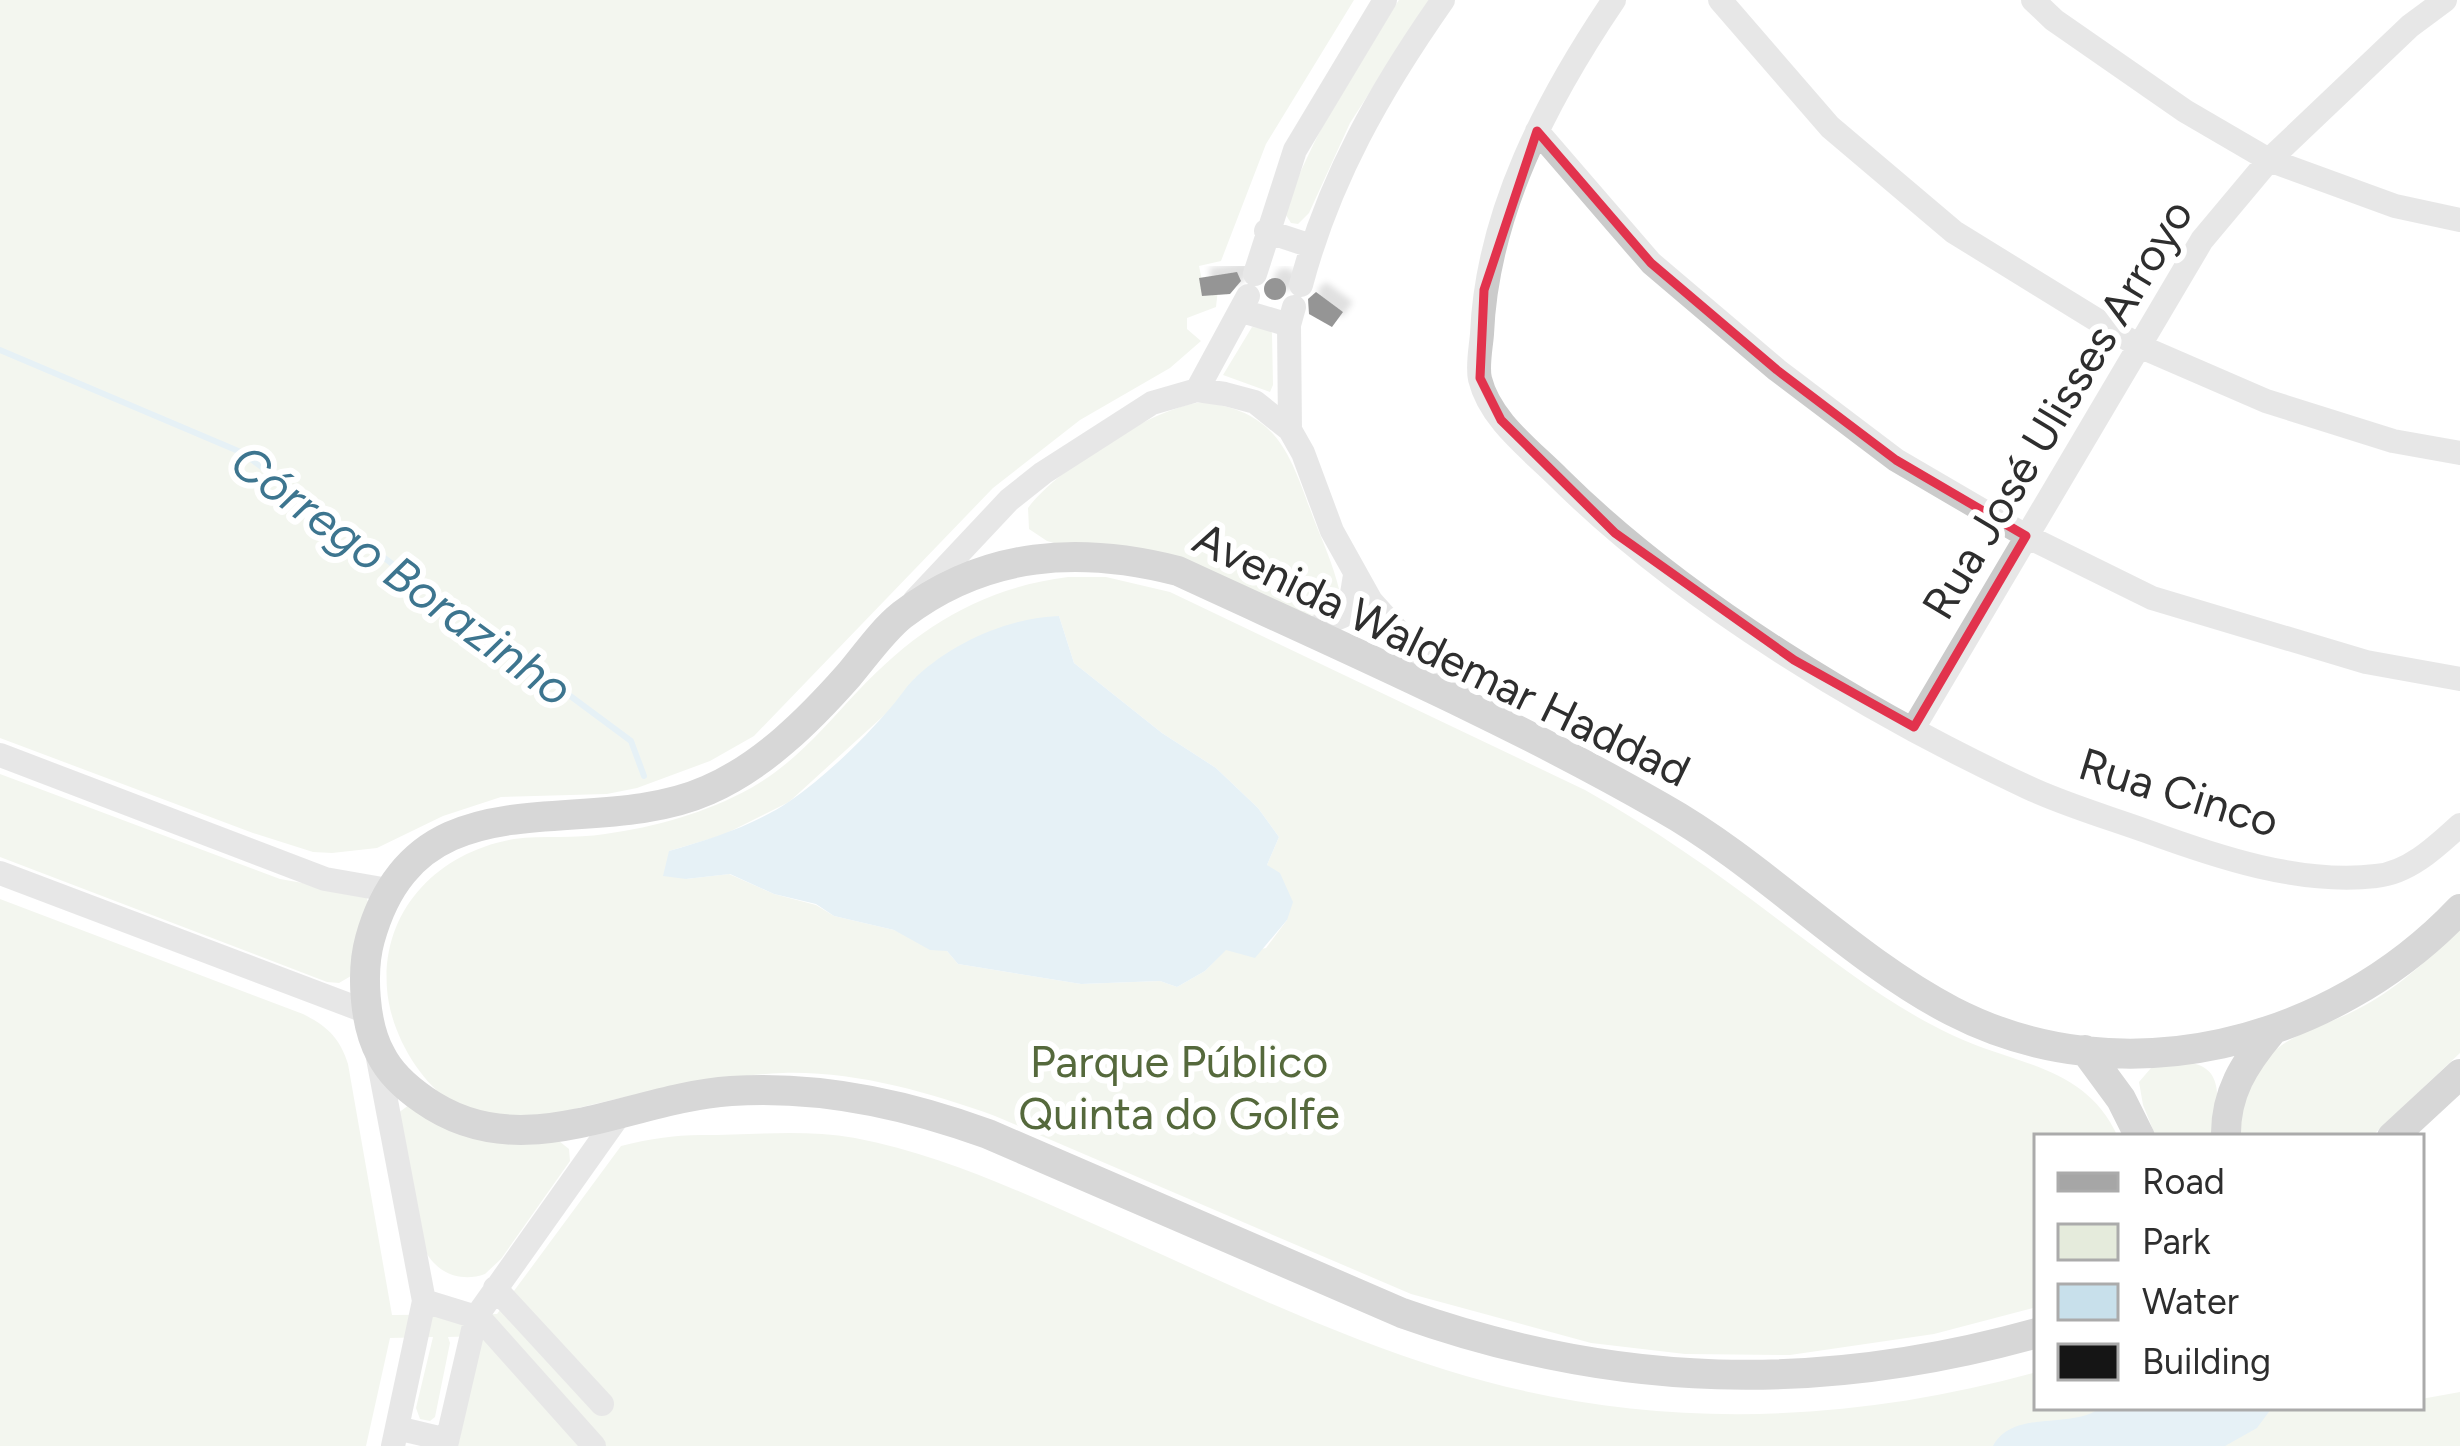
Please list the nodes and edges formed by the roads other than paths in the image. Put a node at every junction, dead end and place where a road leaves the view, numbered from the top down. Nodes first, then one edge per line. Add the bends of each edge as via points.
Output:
1 (1385, 0) edge
2 (1443, 0) edge
3 (1613, 0) edge
4 (1720, 0) edge
5 (2033, 0) edge
6 (2408, 0) edge
7 (2445, 0) edge
8 (2410, 26) junction
9 (1537, 130) junction
10 (2269, 160) junction
11 (2460, 220) edge
12 (1266, 231) junction
13 (1311, 246) junction
14 (1248, 293) junction
15 (1295, 305) junction
16 (2139, 346) junction
17 (1197, 390) junction
18 (1290, 430) junction
19 (2460, 453) edge
20 (2026, 536) junction
21 (1355, 575) junction
22 (901, 616) junction
23 (1307, 631) junction
24 (2460, 679) edge
25 (1914, 727) junction
26 (1523, 734) junction
27 (0, 755) edge
28 (2460, 825) edge
29 (0, 873) edge
30 (388, 890) junction
31 (2460, 909) edge
32 (371, 1023) junction
33 (2271, 1032) junction
34 (2085, 1050) junction
35 (2460, 1074) edge
36 (622, 1112) junction
37 (2138, 1134) edge
38 (2226, 1134) edge
39 (2395, 1134) edge
40 (495, 1288) junction
41 (424, 1301) junction
42 (476, 1317) junction
43 (2034, 1334) edge
44 (602, 1404) dead end
45 (395, 1437) edge
46 (447, 1443) edge
47 (594, 1446) edge

1 - 12 street via 1295,150
2 - 13 street via 1340,168
3 - 9 street, Rua Cinco
4 - 16 street via 1830,127 1954,232
5 - 10 street via 2185,111
6 - 8 street
7 - 8 street, Rua José Ulisses Arroyo
8 - 10 street, Rua José Ulisses Arroyo
9 - 20 street via 1651,263 1777,370 1896,460
9 - 25 street, Rua Cinco via 1484,290 1480,378 1501,420 1615,533 1794,660
10 - 11 street via 2395,206
10 - 16 street, Rua José Ulisses Arroyo via 2202,240
12 - 13 street
12 - 14 street
13 - 15 street
14 - 15 street
14 - 17 street
15 - 18 street
16 - 19 street via 2266,401
16 - 20 street, Rua José Ulisses Arroyo
17 - 18 street via 1255,402
17 - 22 street via 1152,404 1043,472
18 - 21 street
20 - 24 street via 2152,598 2366,662
20 - 25 street, Rua José Ulisses Arroyo
21 - 23 street via 1343,616
21 - 26 street via 1443,681
22 - 23 main road, Avenida Waldemar Haddad via 984,572 1067,554 1178,571
22 - 30 main road, Avenida Waldemar Haddad via 799,727 710,790 654,808 482,823 449,836
23 - 26 main road, Avenida Waldemar Haddad
25 - 28 street, Rua Cinco via 2029,788 2212,855 2330,878 2382,876 2430,853
26 - 34 main road, Avenida Waldemar Haddad via 1664,808 1953,1012
27 - 30 street via 325,879
29 - 32 street
30 - 32 main road, Avenida Waldemar Haddad via 368,948
31 - 33 main road, Avenida Waldemar Haddad via 2360,993
32 - 36 main road, Avenida Waldemar Haddad via 381,1056 409,1089 492,1130 561,1129
32 - 41 street
33 - 34 main road, Avenida Waldemar Haddad via 2179,1052
33 - 38 main road via 2233,1088
34 - 37 main road
35 - 39 main road
36 - 40 street
36 - 43 main road, Avenida Waldemar Haddad via 677,1097 782,1090 918,1111 1402,1313 1589,1364 1792,1377 1924,1360
40 - 42 street
40 - 44 street
41 - 42 street
41 - 45 street
42 - 46 street
42 - 47 street
45 - 46 street

